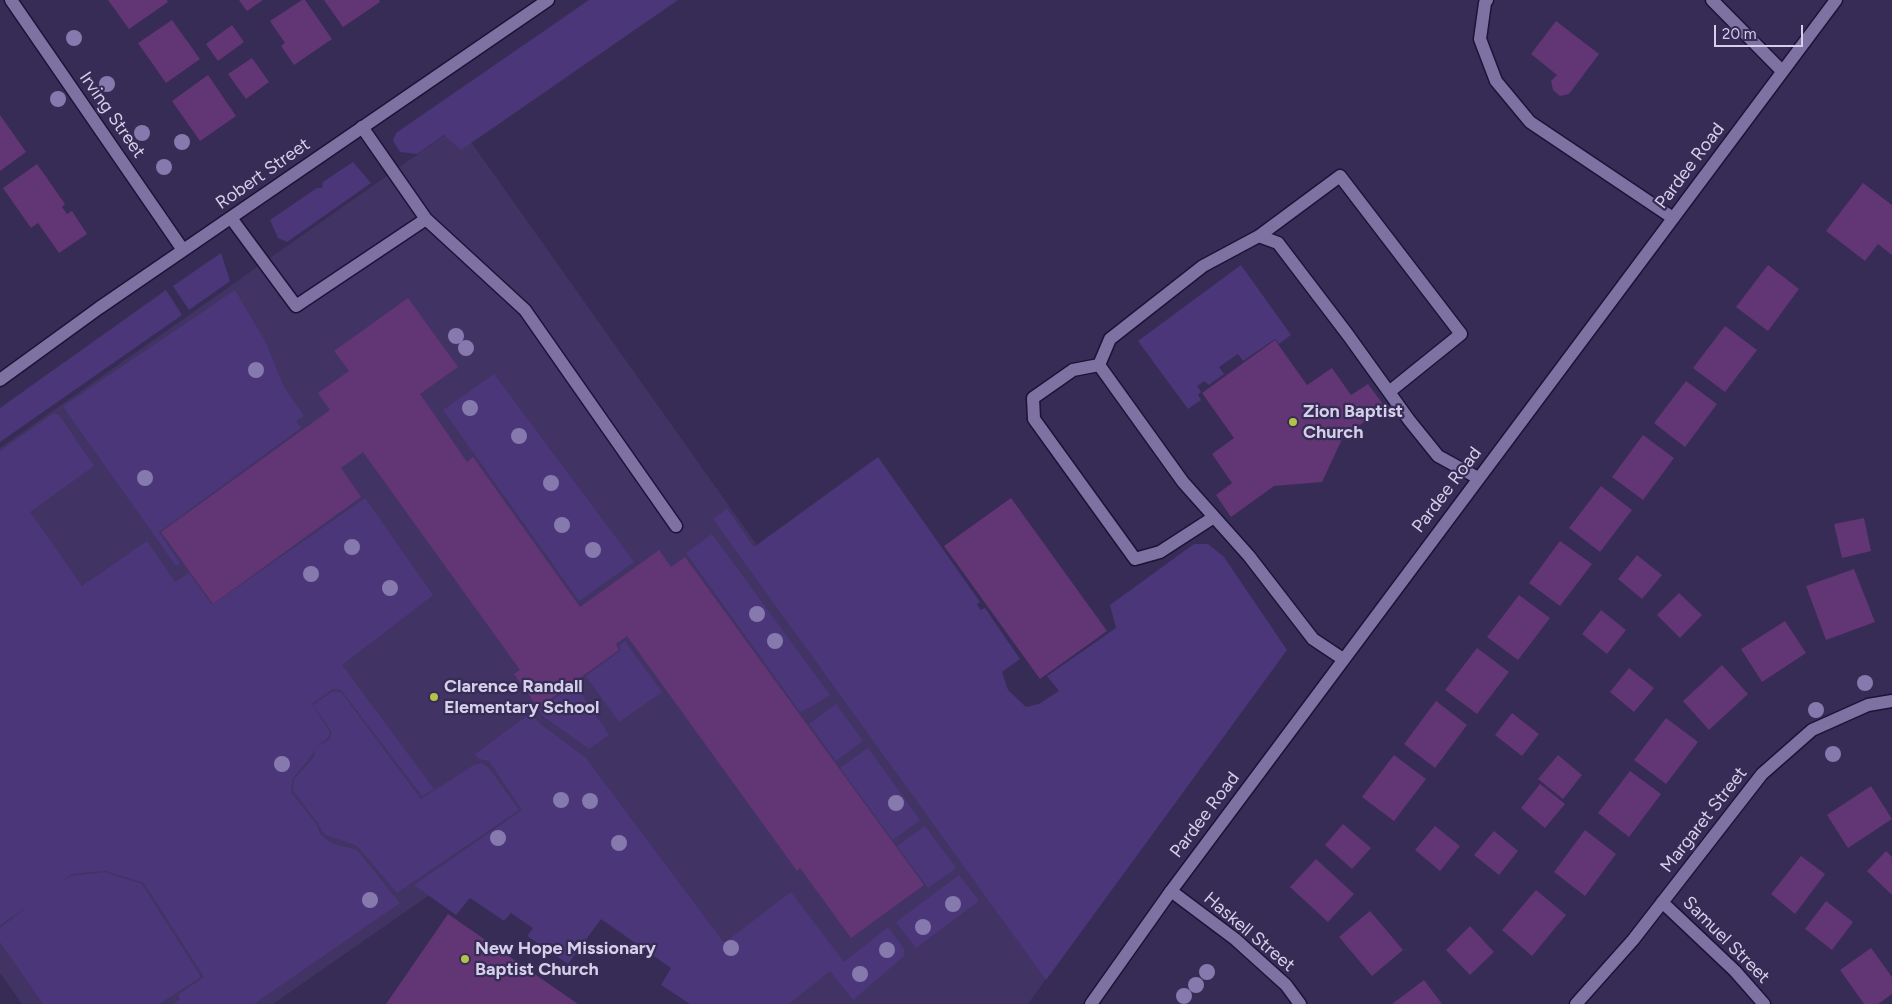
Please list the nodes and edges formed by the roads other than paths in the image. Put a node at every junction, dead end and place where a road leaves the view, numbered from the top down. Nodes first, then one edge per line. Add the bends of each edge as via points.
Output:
1 (11, 0) edge
2 (548, 0) edge
3 (1487, 0) edge
4 (1712, 0) edge
5 (1836, 0) edge
6 (1782, 71) junction
7 (362, 127) junction
8 (231, 218) junction
9 (1673, 218) junction
10 (426, 219) junction
11 (1259, 236) junction
12 (184, 250) junction
13 (1099, 365) junction
14 (0, 380) edge
15 (1389, 392) junction
16 (1478, 478) junction
17 (1214, 517) junction
18 (676, 526) dead end
19 (1343, 659) junction
20 (1892, 701) edge
21 (1171, 891) junction
22 (1662, 902) junction
23 (1091, 1004) edge
24 (1300, 1004) edge
25 (1576, 1004) edge
26 (1764, 1004) edge

1 - 12 street, Irving Street
2 - 7 street, Robert Street
3 - 9 street via 1480,39 1496,81 1530,122
4 - 6 street
5 - 6 street, Pardee Road
6 - 9 street, Pardee Road
7 - 8 street, Robert Street
7 - 10 street
8 - 10 street via 296,306
8 - 12 street, Robert Street
9 - 16 street, Pardee Road
10 - 18 street via 525,310
11 - 13 street via 1203,266 1110,339
11 - 15 street via 1278,243
11 - 15 street via 1340,176 1460,334
12 - 14 street, Robert Street
13 - 17 street via 1183,482
13 - 17 street via 1073,370 1033,398 1034,419 1135,559 1160,552
15 - 16 street via 1438,456
16 - 19 street, Pardee Road
17 - 19 street via 1249,556 1313,639
19 - 21 street, Pardee Road
20 - 22 street, Margaret Street via 1868,705 1812,730 1762,774
21 - 23 street, Pardee Road
21 - 24 street, Haskell Street via 1235,939 1286,985
22 - 25 street, Margaret Street
22 - 26 street, Samuel Street via 1735,970

